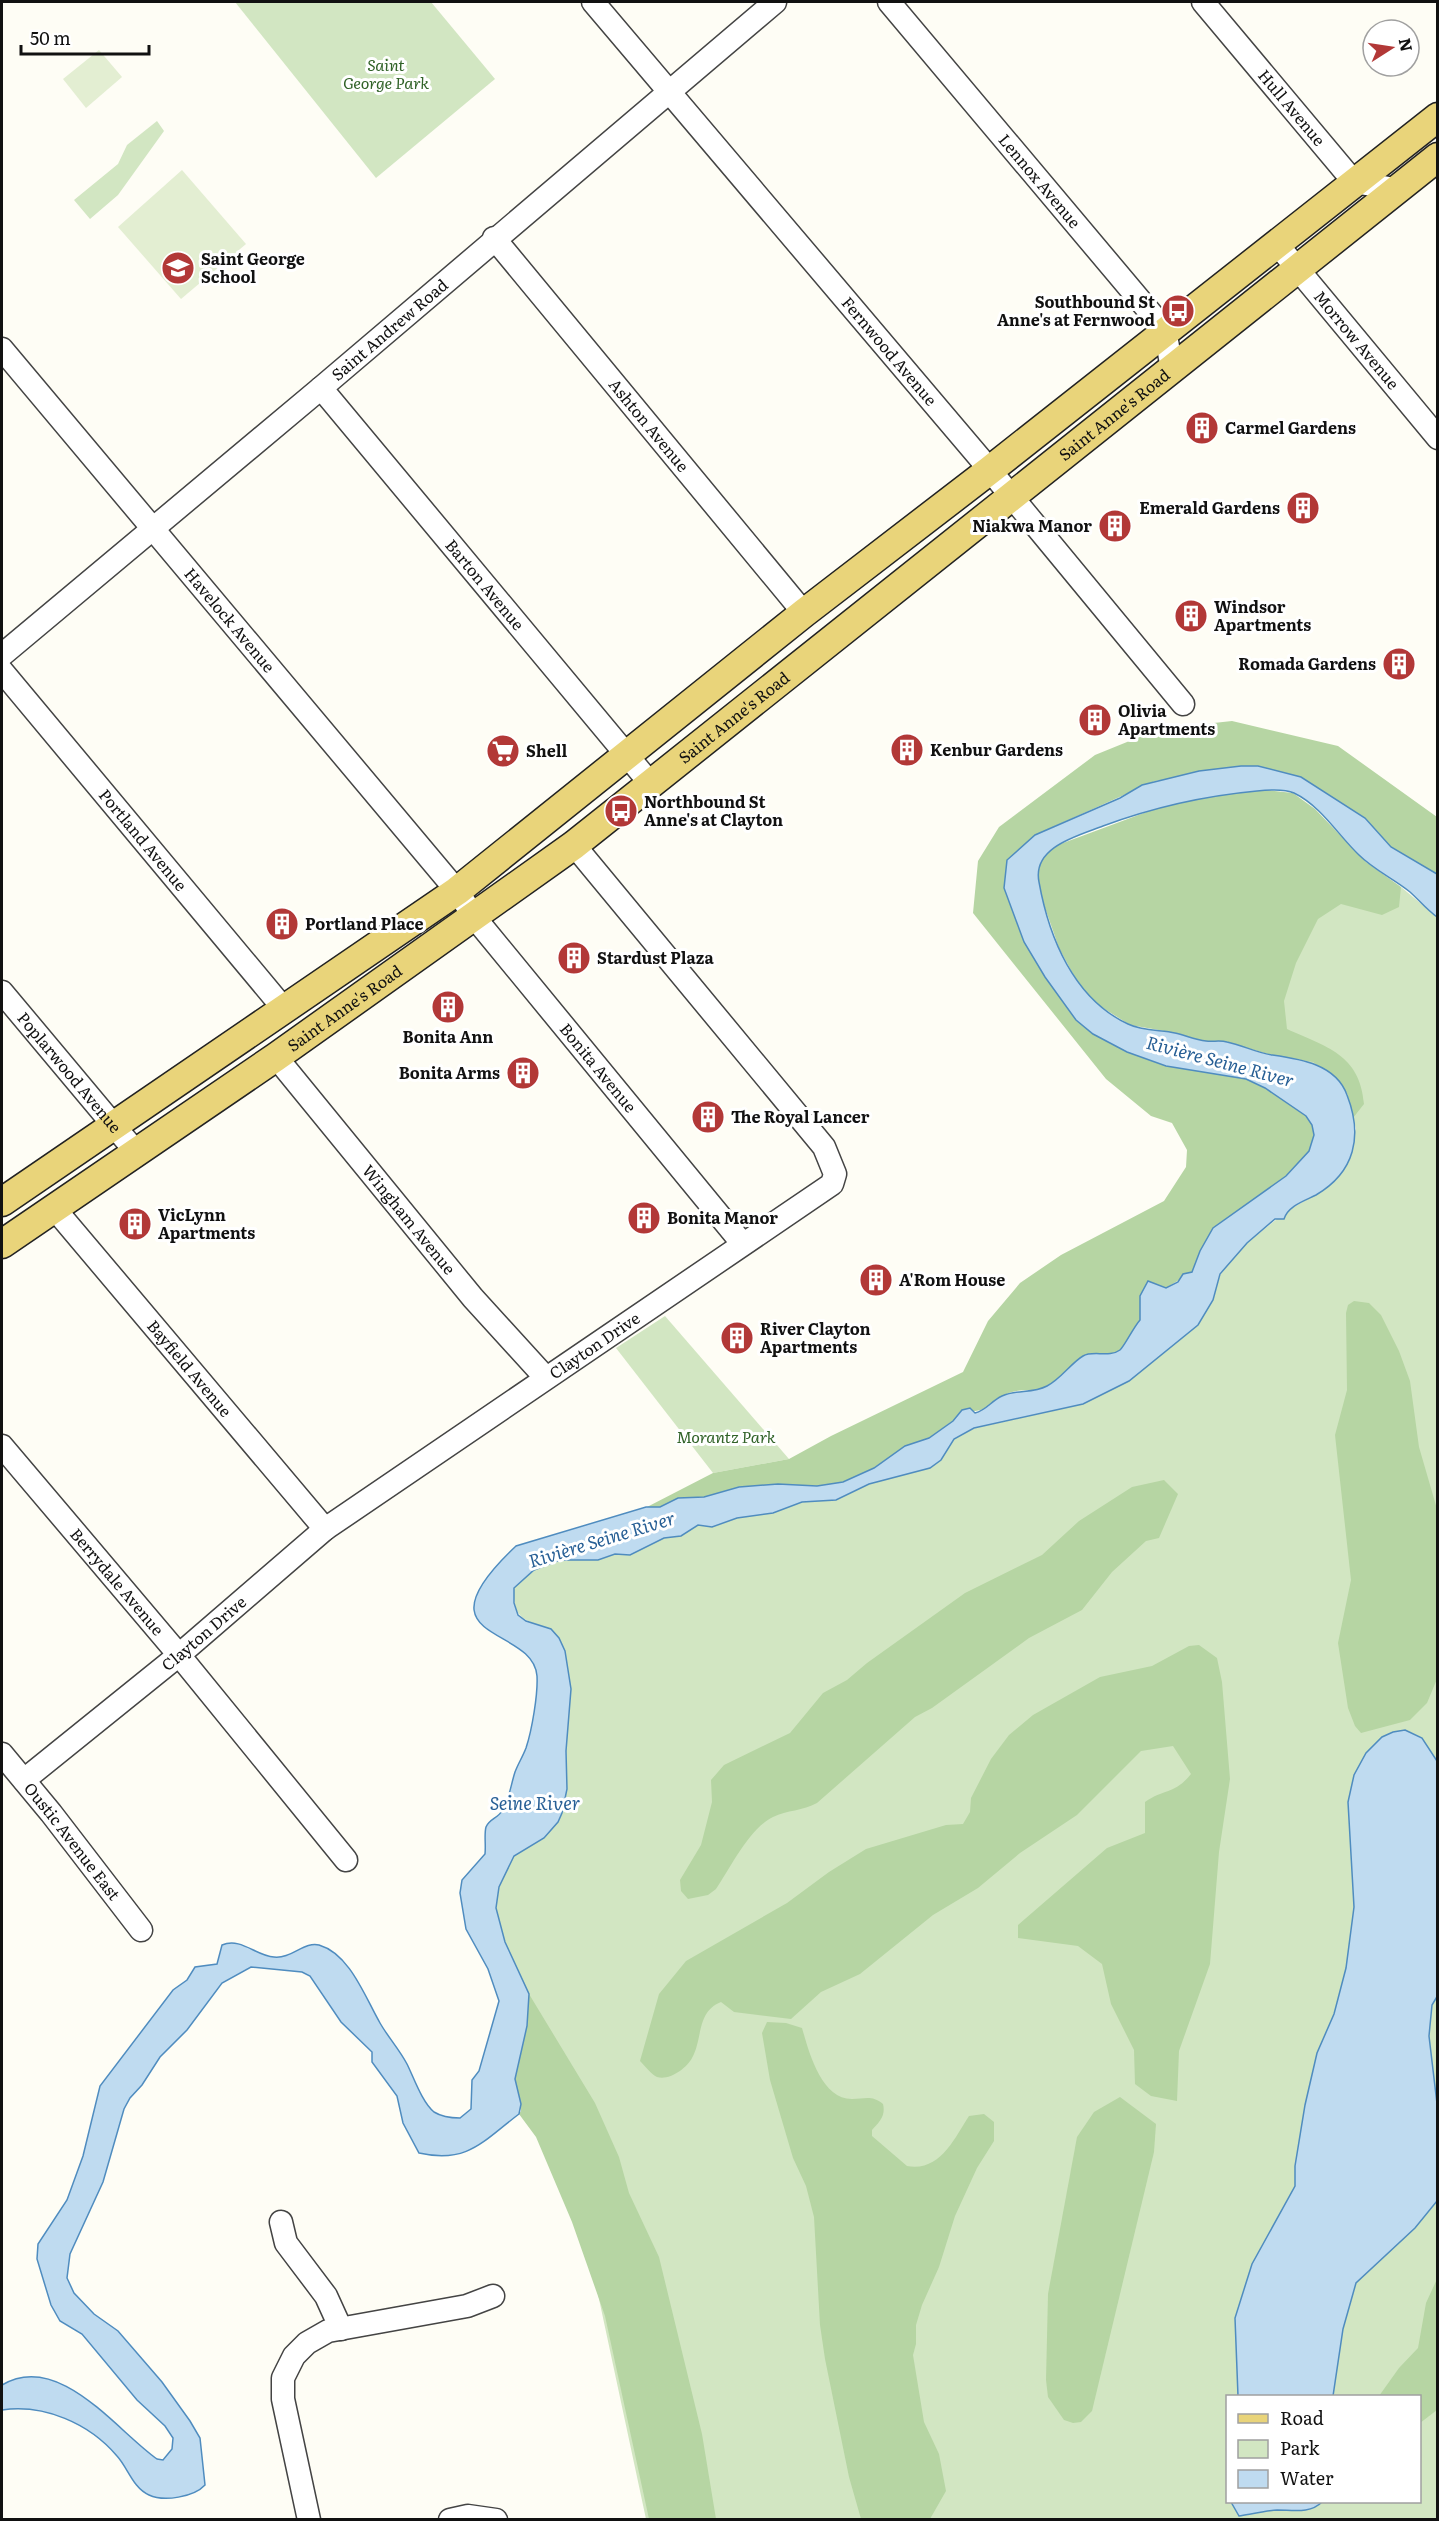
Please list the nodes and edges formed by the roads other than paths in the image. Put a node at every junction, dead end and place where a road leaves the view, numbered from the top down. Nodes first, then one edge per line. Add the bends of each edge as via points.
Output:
1 (593, 2) edge
2 (775, 2) edge
3 (889, 2) edge
4 (1203, 2) edge
5 (669, 92) junction
6 (1437, 117) edge
7 (1437, 156) edge
8 (1354, 182) junction
9 (1395, 189) junction
10 (494, 238) junction
11 (1276, 243) junction
12 (1297, 269) junction
13 (1165, 330) junction
14 (2, 350) edge
15 (1172, 369) junction
16 (321, 388) junction
17 (1437, 438) edge
18 (990, 470) junction
19 (1011, 497) junction
20 (152, 529) junction
21 (804, 613) junction
22 (2, 655) edge
23 (2, 671) edge
24 (1183, 704) dead end
25 (628, 754) junction
26 (651, 783) junction
27 (574, 845) junction
28 (457, 891) junction
29 (475, 918) junction
30 (2, 992) edge
31 (284, 1009) junction
32 (276, 1058) junction
33 (116, 1126) junction
34 (136, 1152) junction
35 (2, 1202) edge
36 (54, 1208) junction
37 (742, 1243) junction
38 (2, 1244) edge
39 (545, 1377) junction
40 (2, 1446) edge
41 (325, 1529) junction
42 (179, 1655) junction
43 (2, 1754) edge
44 (24, 1780) junction
45 (345, 1860) dead end
46 (141, 1930) dead end
47 (281, 2222) dead end
48 (493, 2296) dead end
49 (341, 2329) junction
50 (309, 2520) edge
51 (450, 2520) edge
52 (496, 2520) edge

1 - 5 street, Fernwood Avenue
2 - 5 street, Saint Andrew Road
3 - 13 street, Lennox Avenue
4 - 8 street, Hull Avenue
5 - 10 street, Saint Andrew Road
5 - 18 street, Fernwood Avenue
6 - 8 main road, Saint Anne's Road
7 - 9 main road, Saint Anne's Road
8 - 9 street
8 - 11 main road, Saint Anne's Road
9 - 12 main road, Saint Anne's Road
10 - 16 street, Saint Andrew Road
10 - 21 street, Ashton Avenue
11 - 12 street, Morrow Avenue
11 - 13 main road, Saint Anne's Road
12 - 15 main road, Saint Anne's Road
12 - 17 street, Morrow Avenue
13 - 15 street, Lennox Avenue
13 - 18 main road, Saint Anne's Road
14 - 20 street, Havelock Avenue
15 - 19 main road, Saint Anne's Road
16 - 20 street, Saint Andrew Road
16 - 25 street, Barton Avenue
18 - 19 street, Fernwood Avenue
18 - 21 main road, Saint Anne's Road
19 - 24 street, Fernwood Avenue
19 - 26 main road, Saint Anne's Road
20 - 22 street, Saint Andrew Road
20 - 28 street, Havelock Avenue
21 - 25 main road, Saint Anne's Road
23 - 31 street, Portland Avenue
25 - 26 street, Barton Avenue
25 - 28 main road, Saint Anne's Road
26 - 27 main road, Saint Anne's Road
27 - 29 main road, Saint Anne's Road
27 - 37 street, Clayton Drive via 824,1147 832,1164 832,1184
28 - 29 street, Bonita Avenue
28 - 31 main road, Saint Anne's Road
29 - 32 main road, Saint Anne's Road
29 - 37 street, Bonita Avenue
30 - 33 street, Poplarwood Avenue
31 - 33 main road, Saint Anne's Road
32 - 34 main road, Saint Anne's Road
32 - 39 street, Wingham Avenue via 473,1298
33 - 34 street, Poplarwood Avenue
33 - 35 main road, Saint Anne's Road
34 - 36 main road, Saint Anne's Road
36 - 38 main road, Saint Anne's Road
36 - 41 street, Bayfield Avenue
37 - 39 street, Clayton Drive
39 - 41 street, Clayton Drive
40 - 42 street, Berrydale Avenue
41 - 42 street, Clayton Drive
42 - 44 street, Clayton Drive
42 - 45 street, Berrydale Avenue
43 - 44 street, Oustic Avenue East
44 - 46 street, Oustic Avenue East
47 - 49 street via 286,2243 326,2296
48 - 49 street via 467,2306
49 - 50 street via 306,2343 283,2378 283,2399
51 - 52 street via 468,2516

